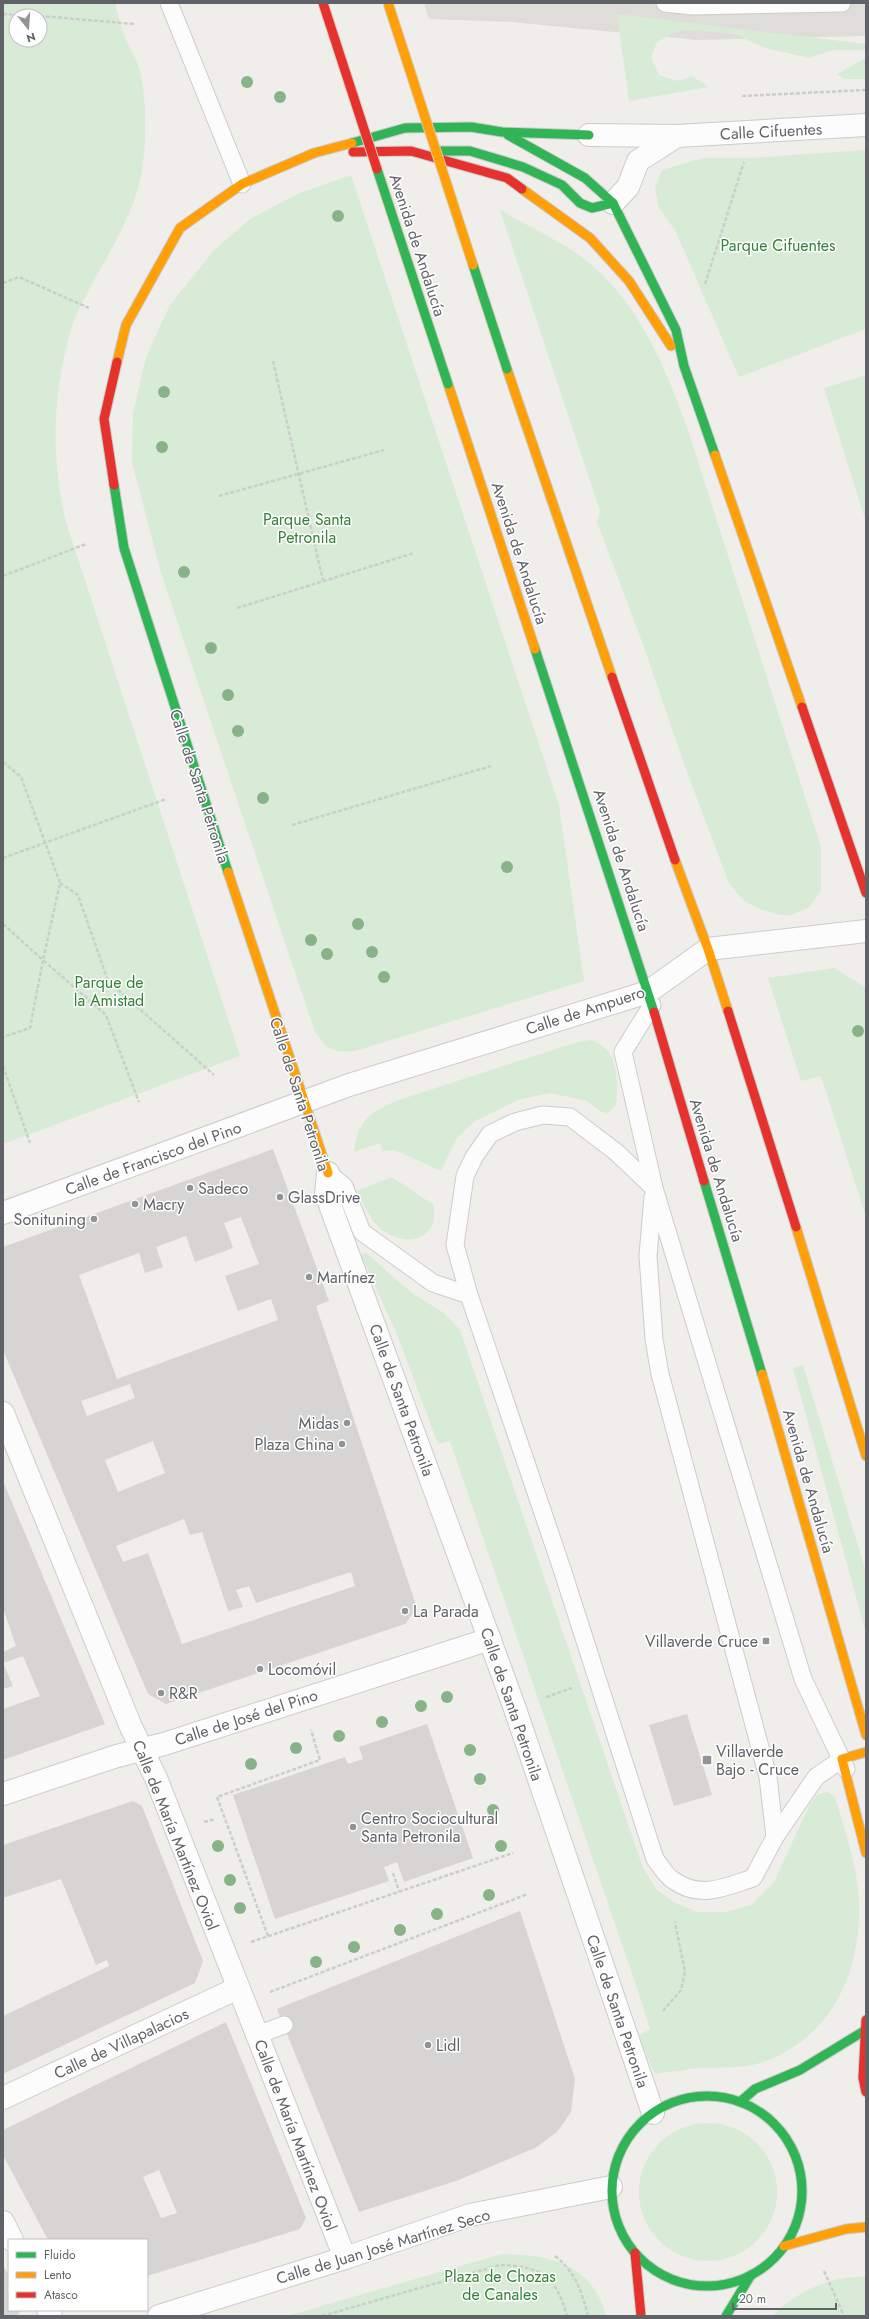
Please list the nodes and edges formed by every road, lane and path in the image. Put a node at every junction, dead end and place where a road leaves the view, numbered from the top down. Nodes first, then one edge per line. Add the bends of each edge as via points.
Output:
1 (169, 3) edge
2 (323, 3) edge
3 (388, 3) edge
4 (666, 3) edge
5 (842, 3) edge
6 (48, 17) edge
7 (134, 24) dead end
8 (866, 90) edge
9 (742, 96) dead end
10 (866, 125) edge
11 (502, 132) junction
12 (677, 136) junction
13 (585, 141) joint
14 (410, 151) junction
15 (314, 153) junction
16 (745, 158) dead end
17 (568, 164) junction
18 (242, 184) junction
19 (562, 185) junction
20 (613, 203) junction
21 (576, 228) junction
22 (3, 283) edge
23 (705, 284) dead end
24 (89, 308) dead end
25 (273, 361) dead end
26 (684, 366) junction
27 (384, 450) dead end
28 (299, 474) junction
29 (219, 496) dead end
30 (86, 544) dead end
31 (414, 553) dead end
32 (3, 576) edge
33 (323, 581) junction
34 (237, 608) dead end
35 (3, 762) edge
36 (491, 766) dead end
37 (166, 800) dead end
38 (292, 825) dead end
39 (45, 843) junction
40 (3, 858) edge
41 (60, 883) junction
42 (866, 893) edge
43 (3, 924) edge
44 (866, 931) edge
45 (708, 949) junction
46 (43, 960) junction
47 (650, 998) junction
48 (3, 1037) edge
49 (3, 1066) edge
50 (214, 1075) dead end
51 (139, 1102) dead end
52 (302, 1103) junction
53 (30, 1143) dead end
54 (328, 1173) junction
55 (654, 1188) junction
56 (3, 1214) edge
57 (470, 1295) junction
58 (3, 1413) edge
59 (866, 1456) edge
60 (490, 1639) junction
61 (573, 1687) dead end
62 (546, 1696) dead end
63 (311, 1730) dead end
64 (866, 1735) edge
65 (143, 1748) junction
66 (866, 1752) edge
67 (842, 1759) junction
68 (3, 1794) edge
69 (866, 1811) edge
70 (215, 1819) dead end
71 (201, 1823) dead end
72 (775, 1837) junction
73 (513, 1853) dead end
74 (866, 1853) edge
75 (392, 1874) dead end
76 (399, 1891) junction
77 (528, 1894) dead end
78 (675, 1922) dead end
79 (268, 1936) junction
80 (246, 1943) dead end
81 (241, 1995) junction
82 (663, 2011) dead end
83 (866, 2020) edge
84 (284, 2025) dead end
85 (864, 2031) junction
86 (257, 2035) junction
87 (866, 2092) edge
88 (3, 2098) edge
89 (740, 2102) junction
90 (653, 2113) junction
91 (611, 2187) junction
92 (3, 2222) edge
93 (866, 2227) edge
94 (12, 2239) edge
95 (784, 2246) junction
96 (635, 2253) junction
97 (555, 2256) dead end
98 (345, 2258) junction
99 (824, 2271) dead end
100 (751, 2275) junction
101 (159, 2316) edge
102 (322, 2316) edge
103 (567, 2316) edge
104 (588, 2316) edge
105 (641, 2316) edge
106 (726, 2316) edge
107 (844, 2316) edge

1 - 18 lane
2 - 47 main road, Avenida de Andalucía, bridge
3 - 45 main road, bridge via 507,369 664,832
4 - 5 lane via 692,6
6 - 7 path
8 - 9 path
10 - 12 street, Calle Cifuentes
11 - 13 main road
11 - 15 main road via 470,128 405,128
11 - 17 main road
12 - 13 street, Calle Cifuentes
12 - 20 street, Calle Cifuentes via 638,161 628,187
14 - 15 main road
14 - 19 main road via 470,151 523,167
14 - 21 main road via 507,178
15 - 18 main road
16 - 23 path
17 - 19 main road
17 - 20 main road
18 - 52 main road, Calle de Santa Petronila via 180,228 126,325 104,419 124,548
19 - 20 main road via 580,203 592,208
19 - 21 main road via 565,206
20 - 26 main road via 676,330
21 - 26 main road via 590,238 629,281
22 - 24 path via 19,277
25 - 28 path
26 - 42 main road
27 - 28 path
28 - 29 path
28 - 33 path
30 - 32 path
31 - 33 path
33 - 34 path
35 - 39 path via 21,777
36 - 38 path
37 - 39 path
39 - 40 path
39 - 41 path
41 - 46 path
41 - 50 path via 78,895 108,982
43 - 46 path
44 - 45 street, Calle de Ampuero
45 - 47 street, Calle de Ampuero
45 - 59 main road
46 - 48 path via 30,1028
46 - 51 path via 106,1015
47 - 52 street, Calle de Ampuero via 349,1085
47 - 55 lane via 623,1052
47 - 64 main road, Avenida de Andalucía via 801,1504
49 - 53 path
52 - 54 main road, Calle de Santa Petronila
52 - 56 street, Calle de Francisco del Pino
54 - 57 lane via 344,1186 362,1232 433,1283
54 - 60 street, Calle de Santa Petronila via 326,1194
55 - 57 lane via 616,1152 570,1117 543,1115 515,1122 490,1134 465,1176 455,1245
55 - 67 lane via 803,1679
55 - 72 lane via 648,1256 654,1339 676,1435 768,1777
57 - 72 lane via 562,1569 655,1859 672,1880 690,1888 710,1892 753,1878
58 - 65 street, Calle de María Martínez Oviol via 131,1727
60 - 65 street, Calle de José del Pino
60 - 90 street, Calle de Santa Petronila
61 - 62 path
63 - 79 path via 320,1760 217,1797
65 - 68 street, Calle de José del Pino
65 - 81 street, Calle de María Martínez Oviol
66 - 67 main road
67 - 69 lane
67 - 72 lane via 816,1777
67 - 74 main road
70 - 71 path
73 - 76 path
75 - 76 path
76 - 79 path
77 - 81 path
78 - 82 path via 685,1972 681,1990
79 - 80 path
81 - 86 street, Calle de María Martínez Oviol
81 - 88 street, Calle de Villapalacios
83 - 85 main road
84 - 86 lane
85 - 87 main road via 863,2078
85 - 89 main road via 800,2070 755,2089
86 - 98 street, Calle de María Martínez Oviol
89 - 90 main road via 718,2097 695,2097 673,2102
89 - 95 main road via 759,2112 776,2126 789,2143 798,2163 802,2184 801,2206 795,2227
90 - 91 main road via 637,2127 624,2144 615,2164
91 - 96 main road via 613,2211 621,2234
91 - 98 street, Calle de Juan José Martínez Seco via 470,2215
92 - 94 street
93 - 95 main road via 846,2229
95 - 100 main road via 769,2263
96 - 100 main road via 650,2268 669,2279 689,2284 710,2286 731,2283
96 - 105 main road
97 - 104 path via 576,2280
98 - 101 street, Calle de Juan José Martínez Seco
99 - 107 path
100 - 106 main road
102 - 103 path via 500,2265 520,2266 554,2282

